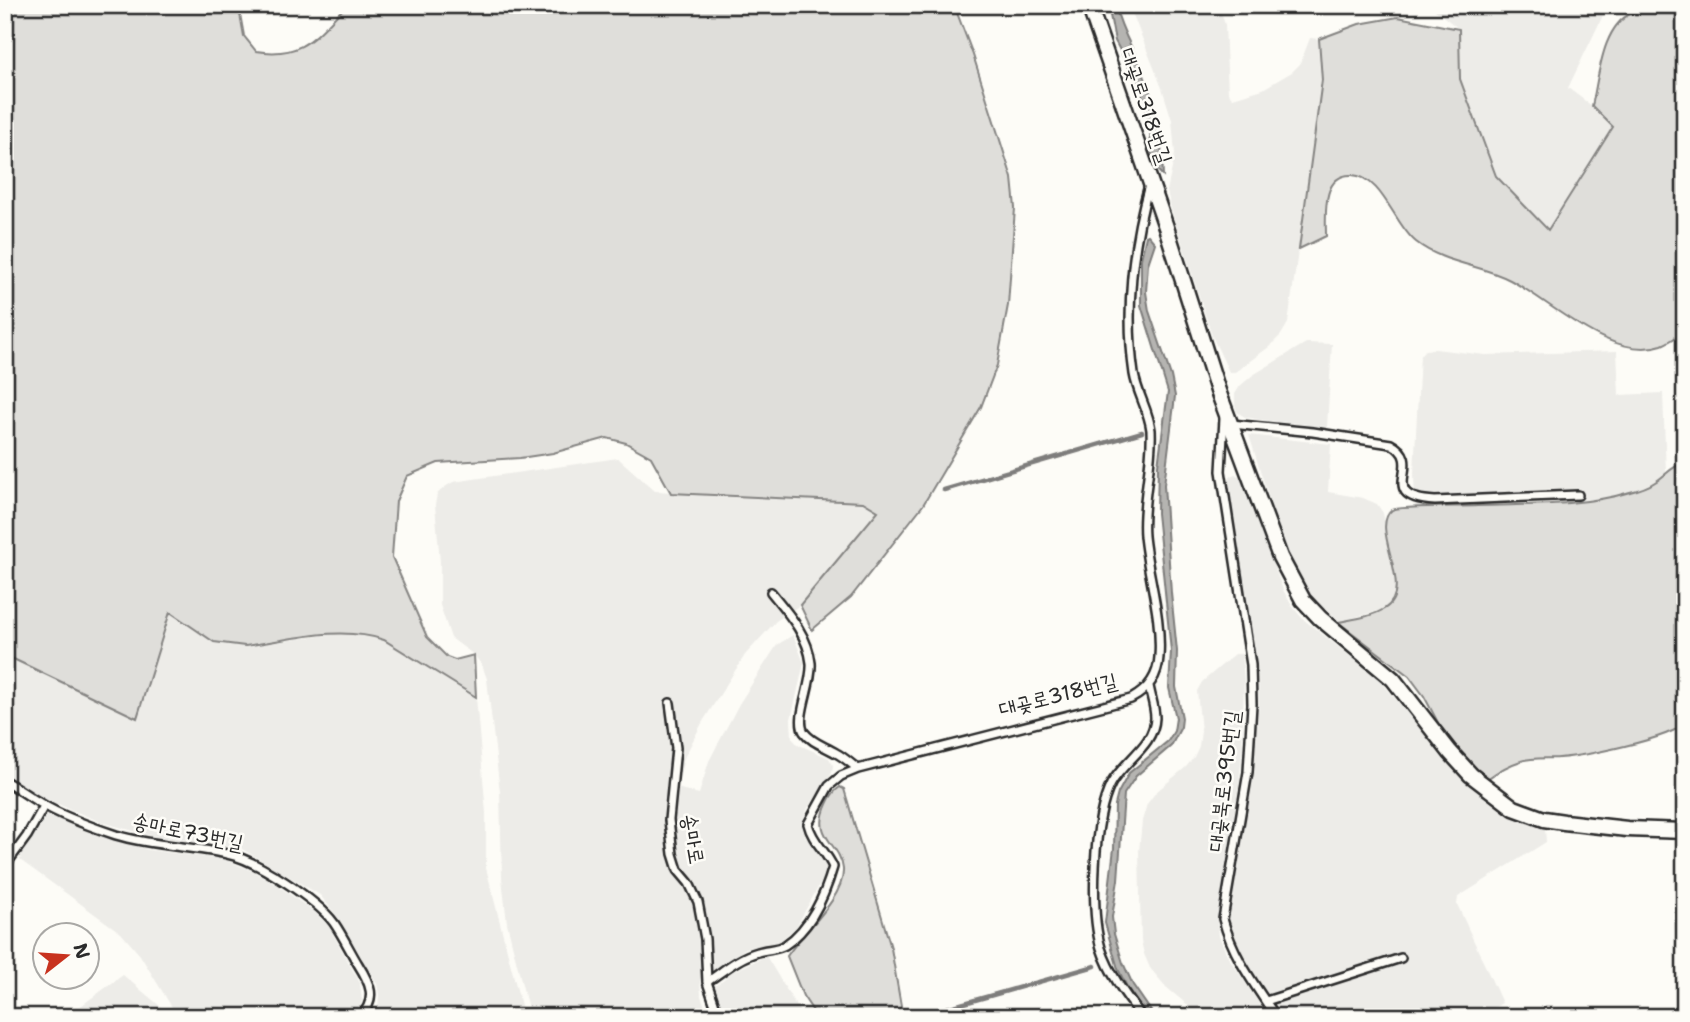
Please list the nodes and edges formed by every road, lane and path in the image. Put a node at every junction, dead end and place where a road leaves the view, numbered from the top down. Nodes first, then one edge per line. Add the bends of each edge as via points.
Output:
1 (1088, 5) edge
2 (1150, 181) junction
3 (1225, 410) junction
4 (1231, 424) junction
5 (1578, 495) dead end
6 (771, 592) dead end
7 (1149, 686) junction
8 (670, 703) dead end
9 (858, 769) junction
10 (5, 781) edge
11 (44, 806) junction
12 (1685, 831) edge
13 (5, 866) edge
14 (1401, 958) dead end
15 (707, 982) junction
16 (1266, 1001) junction
17 (360, 1017) edge
18 (719, 1017) edge
19 (1142, 1017) edge
20 (1276, 1017) edge

1 - 2 street, 대곶로318번길
2 - 3 street, 대곶로318번길
2 - 7 lane, 대곶로318번길 via 1132,265 1135,377 1151,427 1144,538 1159,659
3 - 4 street, 대곶로318번길
3 - 16 lane, 대곶북로395번길 via 1221,471 1251,665 1252,704 1248,772 1223,919 1238,961
4 - 5 lane via 1391,444 1405,456 1403,487 1415,500
4 - 12 street, 대곶로318번길 via 1280,557 1303,600 1393,679 1471,775 1514,808 1544,819
6 - 9 lane via 796,624 811,660 801,726 816,743
7 - 9 lane, 대곶로318번길 via 1131,699
7 - 19 lane via 1153,731 1110,786 1098,830 1096,873 1101,947 1110,972
8 - 15 lane, 송마로 via 676,748 669,809 672,843 678,870 698,902
9 - 15 lane, 대곶로318번길 via 829,786 808,824 833,867 818,907 787,944 747,956
10 - 11 lane, 송마로73번길
11 - 13 lane
11 - 17 lane, 송마로73번길 via 149,843 231,854 294,889 333,922 366,977 371,990 369,1008
14 - 16 lane
15 - 18 lane, 송마로
16 - 20 lane, 대곶북로395번길

